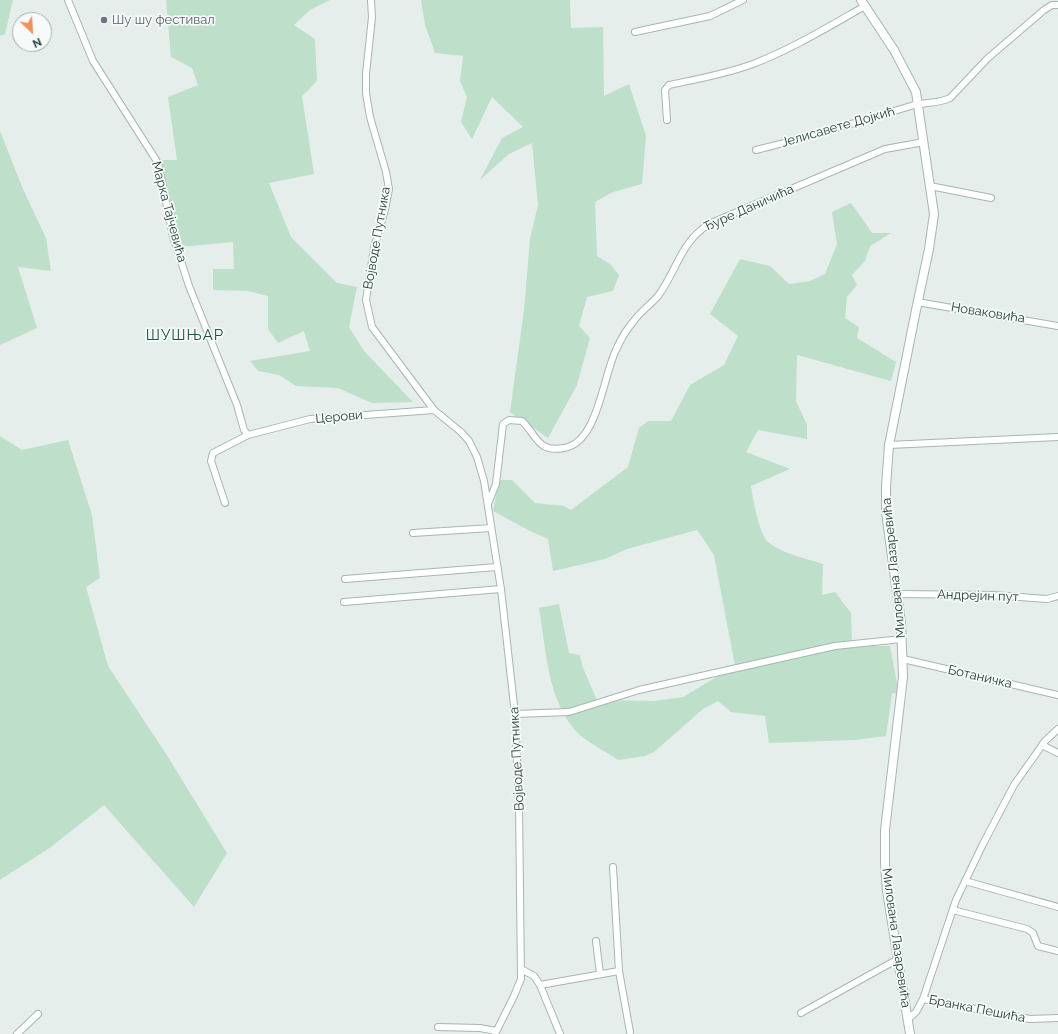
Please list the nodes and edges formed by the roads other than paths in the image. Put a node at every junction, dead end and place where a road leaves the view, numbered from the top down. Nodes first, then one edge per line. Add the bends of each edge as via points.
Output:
1 (68, 0) edge
2 (371, 0) edge
3 (743, 0) edge
4 (863, 3) edge
5 (1058, 5) edge
6 (635, 32) dead end
7 (919, 104) junction
8 (666, 120) dead end
9 (924, 142) junction
10 (756, 150) dead end
11 (930, 186) junction
12 (991, 198) dead end
13 (917, 302) junction
14 (1058, 326) edge
15 (434, 410) junction
16 (248, 435) junction
17 (1058, 437) edge
18 (889, 446) junction
19 (224, 503) dead end
20 (488, 506) junction
21 (491, 528) junction
22 (413, 533) dead end
23 (497, 567) junction
24 (345, 579) dead end
25 (501, 589) junction
26 (897, 594) junction
27 (1058, 596) edge
28 (344, 602) dead end
29 (902, 639) junction
30 (903, 659) junction
31 (1058, 695) edge
32 (514, 714) junction
33 (1058, 729) edge
34 (1042, 745) junction
35 (1058, 753) edge
36 (613, 867) dead end
37 (965, 881) junction
38 (1058, 907) edge
39 (953, 910) junction
40 (596, 941) dead end
41 (1058, 951) edge
42 (898, 959) junction
43 (521, 969) junction
44 (619, 971) junction
45 (600, 974) junction
46 (540, 985) junction
47 (923, 999) junction
48 (801, 1013) dead end
49 (38, 1014) dead end
50 (1058, 1018) edge
51 (907, 1020) junction
52 (438, 1027) dead end
53 (630, 1032) dead end
54 (496, 1033) edge
55 (17, 1034) edge
56 (560, 1034) edge
57 (910, 1034) edge

1 - 16 street, Марка Тајчевића via 93,61 158,163 173,236 189,286
2 - 15 street, Војводе Путника via 366,93 389,189 374,248 366,300 369,318 375,331
3 - 6 street via 710,16
4 - 7 street, Милована Лазаревића via 907,73
4 - 8 street via 799,43 753,64 669,85 665,90
5 - 7 street, Јелисавете Дојкић via 1052,5 1044,10 988,58 950,98 942,102
7 - 9 street, Милована Лазаревића
7 - 10 street, Јелисавете Дојкић
9 - 11 street, Милована Лазаревића
9 - 20 street, Ђуре Даничића via 885,150 701,229 687,244 658,295 632,322 615,351 596,411 588,431 580,440 565,448 545,447 538,443 522,421 509,420 503,424 496,484
11 - 12 street
11 - 13 street, Милована Лазаревића via 934,214
13 - 14 street, Новаковића
13 - 18 street, Милована Лазаревића
15 - 16 street, Церови via 310,419
15 - 20 street, Војводе Путника via 469,441 477,457
16 - 19 street, Церови via 215,451 212,455 211,461
17 - 18 street
18 - 26 street, Милована Лазаревића via 886,501
20 - 21 street, Војводе Путника
21 - 22 street
21 - 23 street, Војводе Путника
23 - 24 street
23 - 25 street, Војводе Путника
25 - 28 street
25 - 32 street, Војводе Путника
26 - 27 street, Андрејин пут via 992,595 1047,599
26 - 29 street, Милована Лазаревића
29 - 30 street, Милована Лазаревића
29 - 32 street via 835,646 640,690 569,712
30 - 31 street, Ботаничка
30 - 42 street, Милована Лазаревића via 902,695 885,830 887,891
32 - 43 street, Војводе Путника via 520,830
33 - 34 street
34 - 35 street
34 - 37 street via 1014,785
36 - 44 street
37 - 38 street
37 - 39 street
39 - 41 street via 1027,930 1033,933 1038,946
39 - 47 street
40 - 45 street
42 - 48 street
42 - 51 street, Милована Лазаревића
43 - 46 street via 534,976
43 - 54 street, Војводе Путника via 521,979
44 - 45 street
44 - 53 street
45 - 46 street
46 - 56 street
47 - 50 street, Бранка Пешића via 1030,1019
47 - 51 street, Бранка Пешића via 916,1012
49 - 55 street
51 - 57 street, Милована Лазаревића
52 - 54 street via 480,1028

